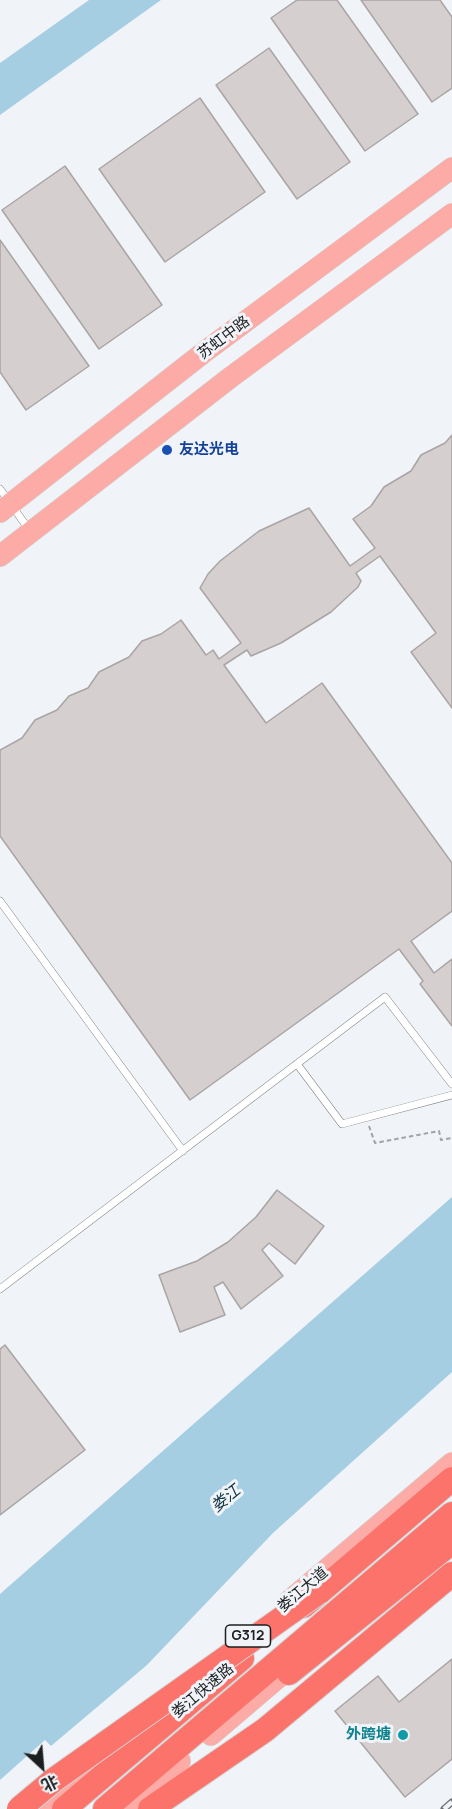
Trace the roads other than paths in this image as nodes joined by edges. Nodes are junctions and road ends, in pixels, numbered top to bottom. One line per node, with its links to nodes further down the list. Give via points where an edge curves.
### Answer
1 (452, 168): 3 (main road, 苏虹中路)
2 (452, 214): 4 (main road)
3 (4, 502): 4 (lane)
4 (31, 531): 5 (main road)
5 (0, 556)
6 (0, 901): 10 (lane)
7 (297, 1064): 8 (lane, via 385,997); 9 (lane, via 342,1124); 10 (lane)
8 (452, 1084)
9 (452, 1095)
10 (183, 1151): 11 (lane)
11 (0, 1289)
12 (452, 1463): 21 (main road, 娄江大道 / G312)
13 (452, 1479): 18 (highway, 娄江快速路 / G312)
14 (452, 1514): 23 (highway, 娄江快速路 / G312)
15 (452, 1530): 19 (main road)
16 (452, 1542): 19 (highway)
17 (452, 1574): 25 (highway, via 265,1730)
18 (319, 1592): 20 (highway, bridge, via 55,1779); 22 (highway, 娄江快速路 / G312, bridge)
19 (193, 1750): 24 (main road)
20 (19, 1809)
21 (43, 1809)
22 (64, 1809)
23 (105, 1809)
24 (124, 1809)
25 (150, 1809)

